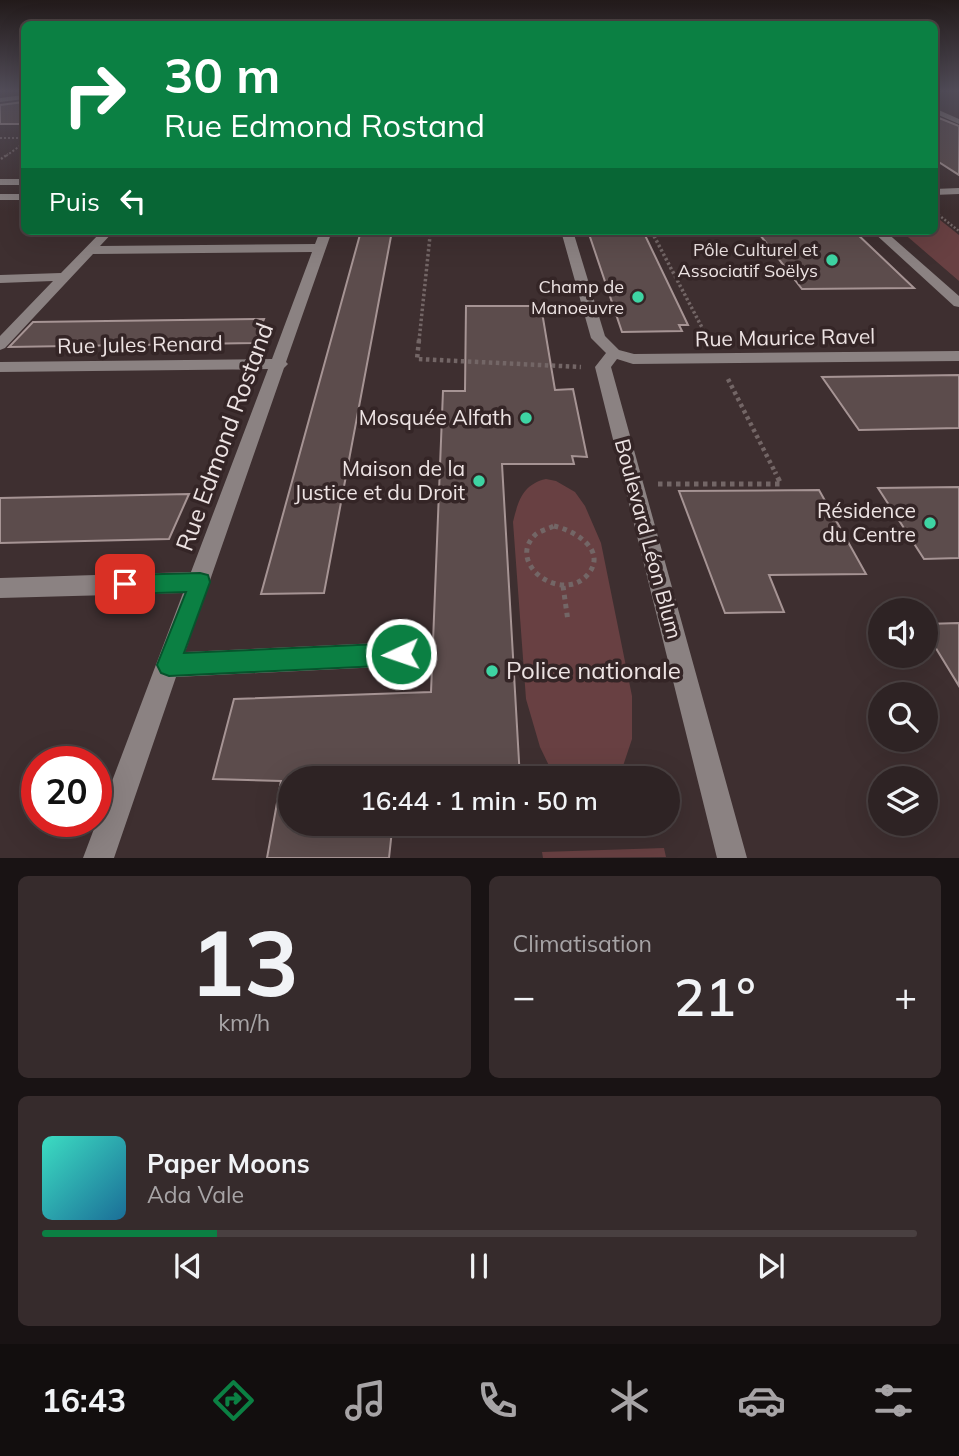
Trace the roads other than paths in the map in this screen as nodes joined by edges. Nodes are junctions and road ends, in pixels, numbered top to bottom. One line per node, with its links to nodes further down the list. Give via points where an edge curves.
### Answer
1 (21, 181): 2 (street)
2 (0, 182)
3 (938, 186): 4 (street)
4 (959, 186)
5 (959, 191): 6 (street)
6 (938, 192)
7 (0, 197): 8 (street)
8 (21, 197)
9 (104, 235): 13 (street)
10 (568, 235): 19 (street, Boulevard Léon Blum, via 595,332)
11 (882, 235): 16 (street)
12 (324, 239): 13 (street); 20 (street, Rue Edmond Rostand)
13 (90, 250): 14 (street)
14 (65, 277): 15 (street); 17 (street)
15 (0, 279)
16 (959, 303)
17 (0, 345)
18 (959, 356): 19 (street, Rue Maurice Ravel)
19 (608, 360): 27 (street, Boulevard Léon Blum, via 633,484)
20 (280, 364): 21 (street, Rue Jules Renard); 22 (street, Rue Edmond Rostand)
21 (0, 367)
22 (200, 582): 23 (street); 25 (street, Rue Edmond Rostand)
23 (0, 588)
24 (401, 654): 25 (street)
25 (169, 665): 26 (street, Rue Edmond Rostand)
26 (98, 858)
27 (732, 858)

